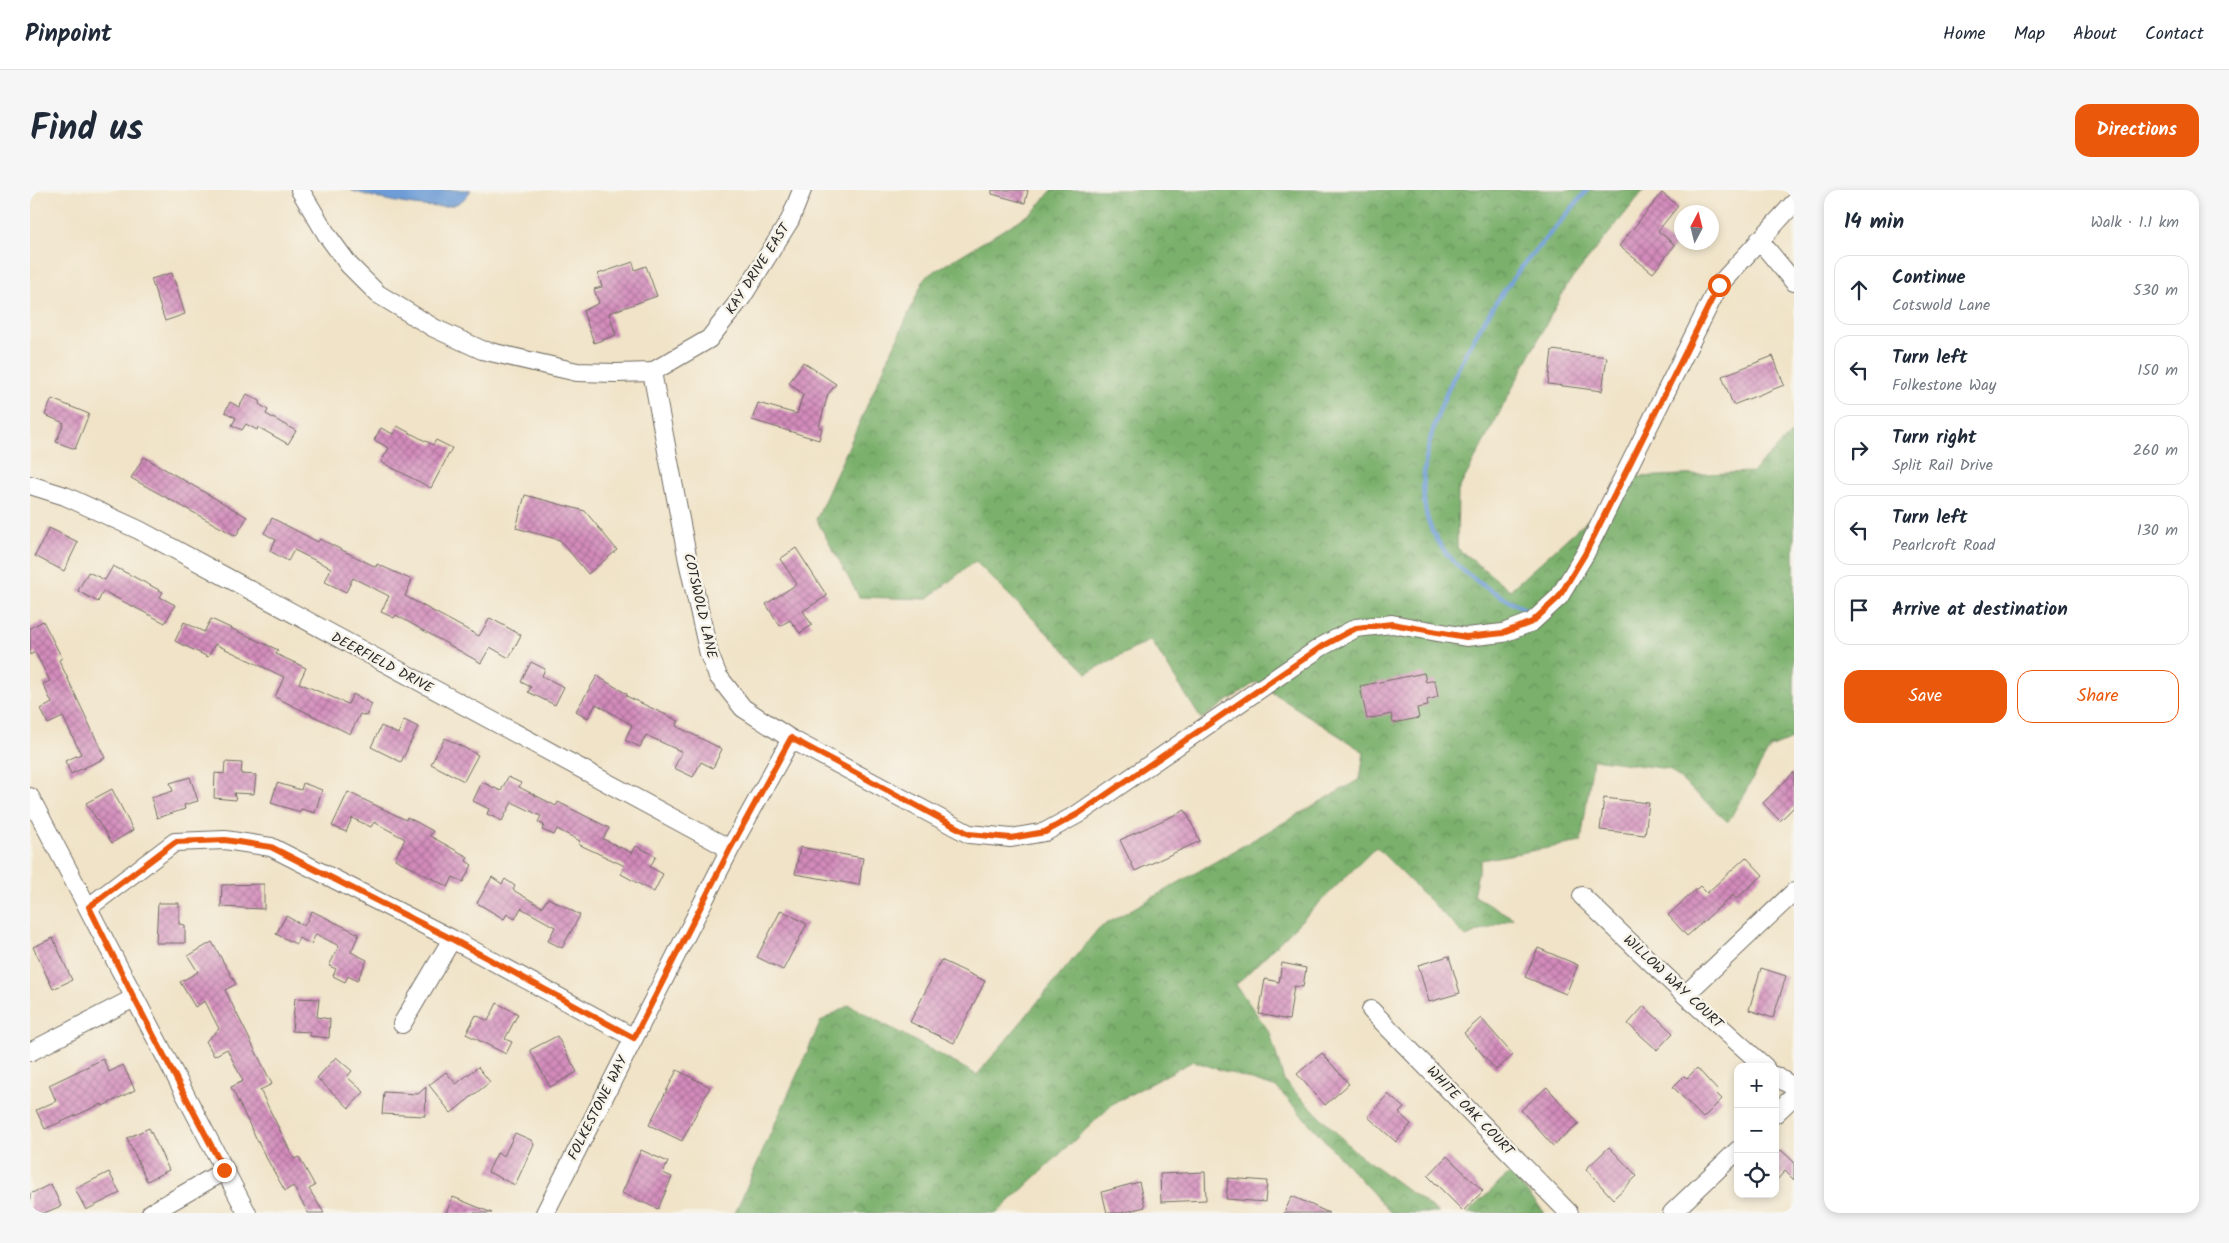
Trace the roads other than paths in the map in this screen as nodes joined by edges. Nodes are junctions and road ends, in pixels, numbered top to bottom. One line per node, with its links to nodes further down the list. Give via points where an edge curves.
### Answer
1 (300, 190): 6 (street, via 327,235 378,294 434,328 482,350 577,372)
2 (802, 190): 6 (street, KAY DRIVE EAST, via 790,220 742,298 709,339)
3 (1794, 203): 4 (street, COTSWOLD LANE)
4 (1759, 240): 5 (street); 8 (street, COTSWOLD LANE, via 1719,285 1585,554 1559,597 1532,622 1503,633 1466,637 1392,624 1356,628 1321,647 1078,814 1045,832 1011,838 969,834)
5 (1794, 282)
6 (652, 372): 8 (street, COTSWOLD LANE, via 709,654 718,676 743,708)
7 (30, 485): 11 (street, DEERFIELD DRIVE, via 65,496 139,530)
8 (791, 738): 11 (street, FOLKESTONE WAY)
9 (30, 797): 10 (street)
10 (34, 816): 14 (street)
11 (730, 849): 20 (street, FOLKESTONE WAY)
12 (1794, 892): 16 (street)
13 (1582, 896): 16 (street, WILLOW WAY COURT)
14 (89, 907): 15 (street, via 175,842 225,840 271,847); 17 (street)
15 (452, 939): 19 (street); 20 (street)
16 (1685, 995): 22 (street, WILLOW WAY COURT)
17 (134, 998): 21 (street); 28 (street)
18 (1371, 1010): 32 (street, WHITE OAK COURT)
19 (402, 1024)
20 (634, 1038): 31 (street, FOLKESTONE WAY)
21 (30, 1052)
22 (1761, 1063)
23 (1779, 1078): 24 (street)
24 (1794, 1086)
25 (1794, 1096): 26 (street)
26 (1779, 1110)
27 (1735, 1153): 33 (street)
28 (224, 1170): 29 (street); 30 (street)
29 (151, 1213)
30 (247, 1213)
31 (545, 1213)
32 (1569, 1213)
33 (1672, 1213)

